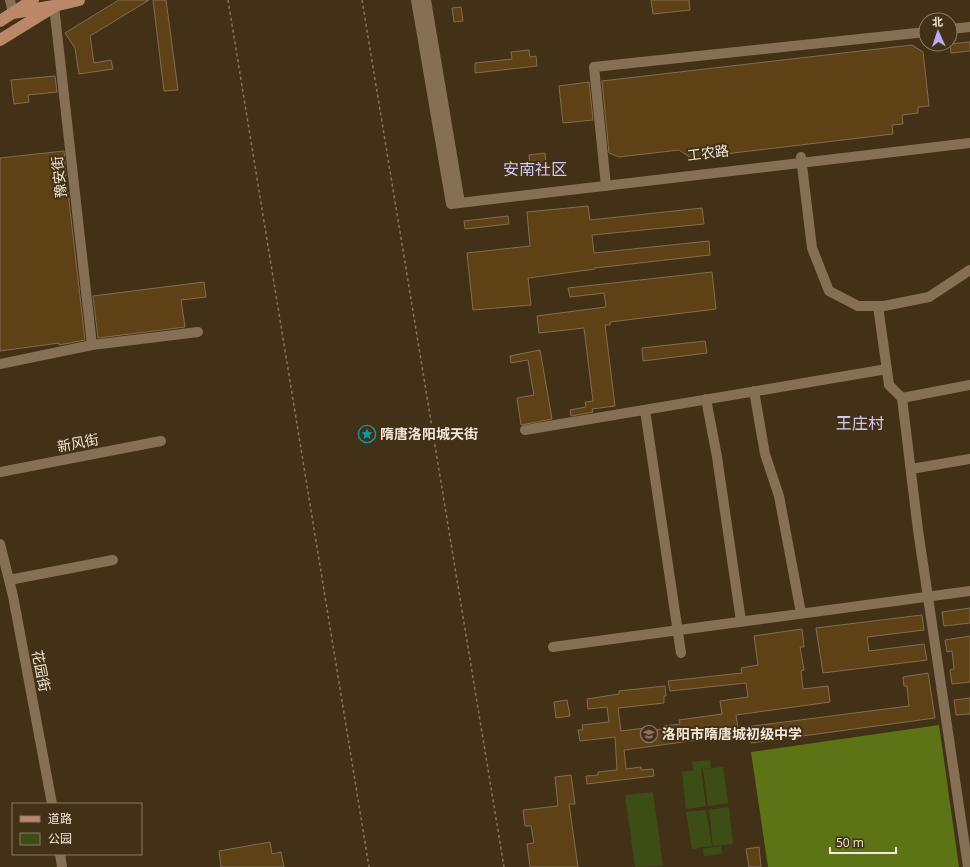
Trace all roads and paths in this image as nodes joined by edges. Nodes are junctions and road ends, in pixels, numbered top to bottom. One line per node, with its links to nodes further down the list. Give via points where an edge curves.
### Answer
1 (10, 0): 9 (street)
2 (33, 0): 9 (main road)
3 (79, 0): 8 (main road)
4 (228, 0): 49 (path)
5 (362, 0): 50 (path)
6 (416, 0): 19 (street)
7 (426, 0): 19 (street)
8 (60, 3): 9 (main road); 14 (main road); 23 (street, 豫安街)
9 (13, 13): 10 (main road)
10 (0, 21)
11 (970, 27): 12 (street)
12 (958, 28)
13 (918, 33): 18 (street, via 594,67)
14 (0, 40)
15 (970, 137): 17 (street, 工农路)
16 (970, 143): 17 (street, 工农路)
17 (801, 160): 18 (street, 工农路); 21 (street, via 812,248 829,291 858,306)
18 (606, 183): 19 (street, 工农路)
19 (455, 201)
20 (970, 270): 21 (street, via 929,297)
21 (878, 306): 25 (street)
22 (198, 332): 23 (street)
23 (92, 345): 24 (street)
24 (0, 364)
25 (887, 369): 27 (street); 28 (street, via 889,384)
26 (970, 385): 28 (street)
27 (754, 391): 29 (street); 41 (street, via 765,454 779,496)
28 (902, 398): 34 (street)
29 (706, 399): 30 (street); 42 (street, via 717,456)
30 (645, 410): 31 (street); 43 (street)
31 (525, 430)
32 (161, 441): 35 (street, 新风街)
33 (970, 459): 34 (street)
34 (911, 469): 40 (street)
35 (0, 472)
36 (0, 544): 38 (street, 花园街)
37 (113, 560): 38 (street)
38 (9, 580): 46 (street, 花园街)
39 (970, 591): 40 (street)
40 (928, 596): 41 (street); 51 (street)
41 (801, 614): 42 (street)
42 (741, 622): 43 (street)
43 (677, 630): 44 (street); 45 (street)
44 (553, 647)
45 (681, 653)
46 (52, 803)
47 (60, 855): 48 (street)
48 (62, 867)
49 (369, 867)
50 (504, 867)
51 (968, 867)

